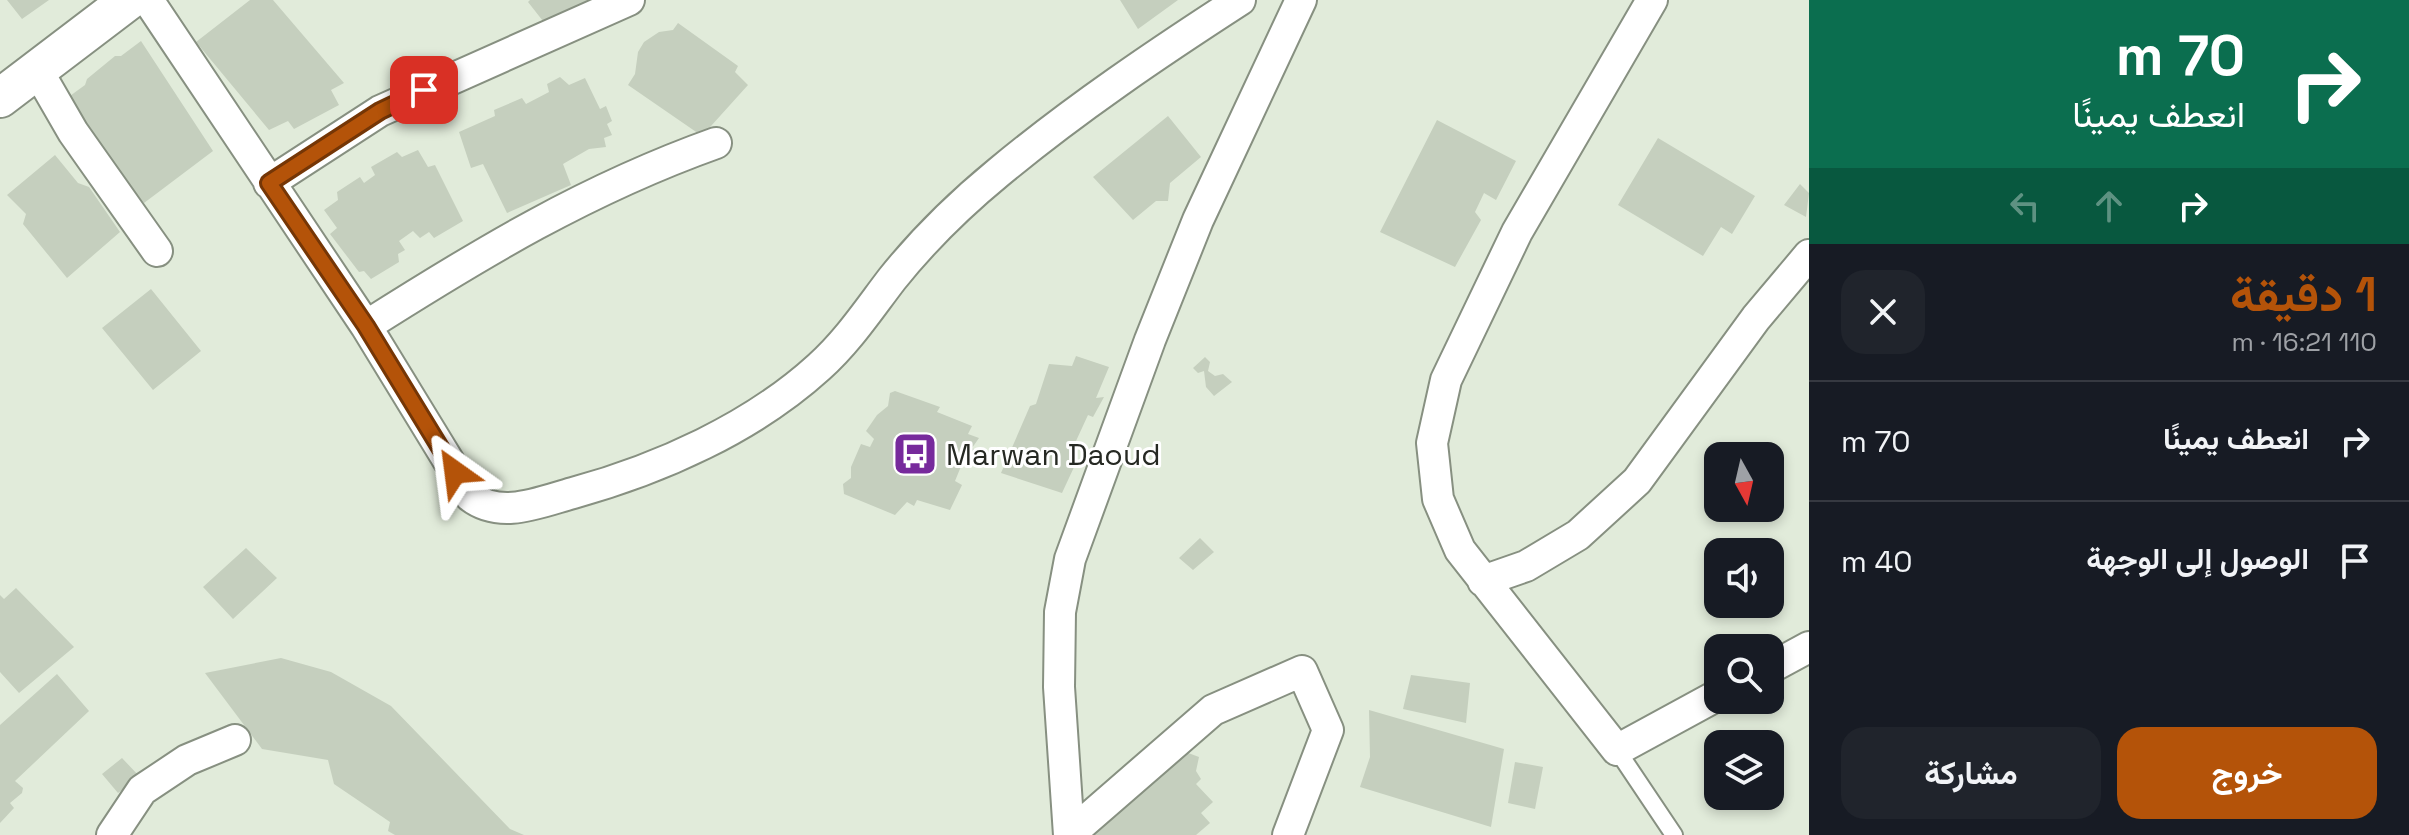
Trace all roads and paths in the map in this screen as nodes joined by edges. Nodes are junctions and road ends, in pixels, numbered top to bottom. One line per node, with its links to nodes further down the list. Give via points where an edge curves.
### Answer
1 (129, 0): 7 (street)
2 (148, 0): 10 (street)
3 (629, 0): 10 (street, via 380,111)
4 (1240, 0): 13 (street, via 1063,121 945,218 819,367 730,428 658,465 516,507 481,504 470,496)
5 (1301, 0): 21 (street, via 1198,220 1070,559 1060,612 1059,687)
6 (1652, 0): 14 (street, via 1517,232 1446,380 1432,443 1438,499 1460,550)
7 (36, 68): 8 (street); 11 (street, via 73,132)
8 (0, 98)
9 (716, 143): 13 (street, via 600,189 523,229)
10 (269, 183): 13 (street)
11 (157, 251)
12 (1809, 255): 14 (street, via 1756,318 1637,481 1578,535 1526,566)
13 (366, 326)
14 (1483, 581): 19 (street)
15 (1809, 647): 16 (street)
16 (1784, 660)
17 (1704, 703): 19 (street)
18 (235, 740): 20 (street, via 187,760 142,790)
19 (1617, 750): 23 (lane)
20 (112, 835)
21 (1069, 835): 22 (street, via 1213,710 1302,671 1328,730)
22 (1288, 835)
23 (1674, 835)

